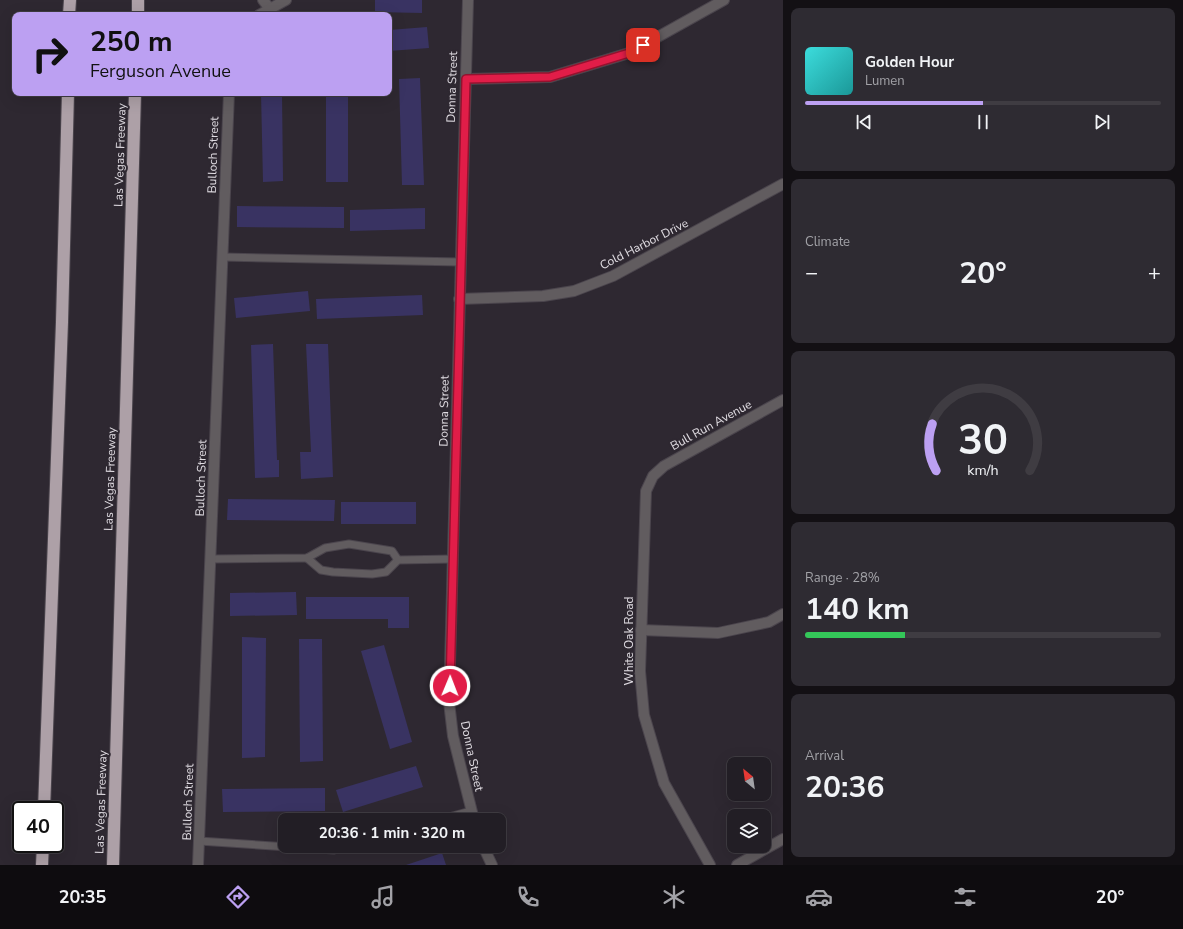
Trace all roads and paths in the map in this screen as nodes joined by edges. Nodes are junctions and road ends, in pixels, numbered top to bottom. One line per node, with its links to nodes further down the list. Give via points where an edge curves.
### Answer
1 (70, 0): 8 (highway)
2 (138, 0): 9 (highway)
3 (263, 0): 7 (street)
4 (286, 0): 7 (street)
5 (468, 0): 11 (street, Donna Street)
6 (724, 0): 11 (street, via 629,53 550,77)
7 (270, 9): 10 (street)
8 (69, 12)
9 (138, 12)
10 (264, 12)
11 (466, 79): 17 (street, Donna Street)
12 (68, 96): 27 (highway)
13 (135, 96): 35 (highway, Las Vegas Freeway)
14 (229, 96): 16 (street, Bulloch Street)
15 (783, 184): 18 (street, Cold Harbor Drive, via 613,276 574,291 543,296)
16 (222, 257): 17 (lane); 22 (street, Bulloch Street)
17 (460, 262): 18 (street, Donna Street)
18 (459, 299): 23 (street, Donna Street)
19 (783, 400): 20 (street, Bull Run Avenue, via 664,466)
20 (653, 476): 26 (street, White Oak Road, via 646,491)
21 (307, 558): 22 (lane); 24 (lane, via 325,548 349,544 392,551); 24 (lane, via 320,570 372,574 386,572)
22 (210, 559): 30 (street, Bulloch Street)
23 (453, 559): 24 (lane); 28 (street, Donna Street, via 450,702 453,736)
24 (398, 560)
25 (783, 614): 26 (street, via 769,622 718,633)
26 (641, 630): 38 (street, White Oak Road, via 640,671 644,715 664,783)
27 (44, 801)
28 (472, 813)
29 (783, 839): 39 (street)
30 (199, 841): 31 (lane); 36 (street, Bulloch Street)
31 (278, 846)
32 (43, 853): 34 (highway)
33 (486, 853): 37 (street)
34 (42, 865)
35 (113, 865)
36 (198, 865)
37 (492, 865)
38 (710, 865)
39 (737, 865)

